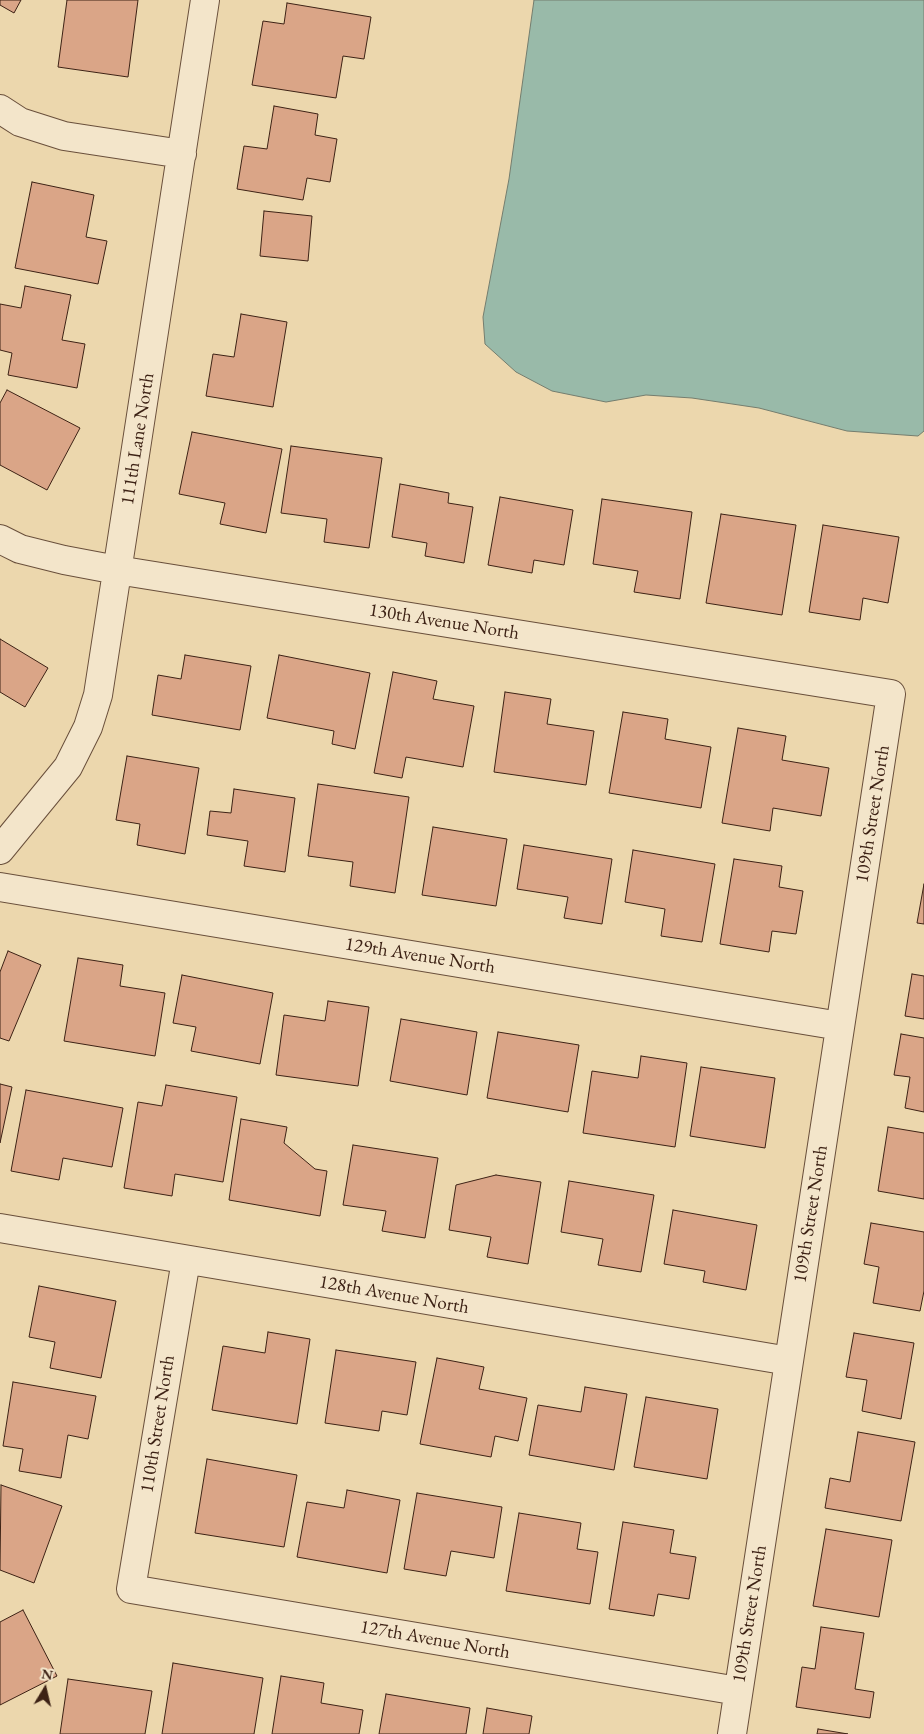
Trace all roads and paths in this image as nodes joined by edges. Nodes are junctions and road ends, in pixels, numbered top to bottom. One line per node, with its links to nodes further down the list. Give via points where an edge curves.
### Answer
1 (205, 0): 3 (street, 111th Lane North)
2 (0, 109): 3 (street, via 20,122 64,136)
3 (182, 154): 5 (street, 111th Lane North)
4 (0, 539): 5 (street, 130th Avenue North, via 29,551)
5 (117, 570): 6 (street, 130th Avenue North); 7 (street, 111th Lane North, via 98,695 88,727 68,767)
6 (891, 694): 9 (street, 109th Street North)
7 (0, 850)
8 (0, 887): 9 (street, 129th Avenue North)
9 (840, 1026): 12 (street, 109th Street North)
10 (0, 1228): 11 (street, 128th Avenue North)
11 (186, 1260): 12 (street, 128th Avenue North); 13 (street, 110th Street North)
12 (789, 1361): 14 (street, 109th Street North)
13 (131, 1589): 14 (street, 127th Avenue North)
14 (738, 1691): 15 (street, 109th Street North)
15 (732, 1734)

